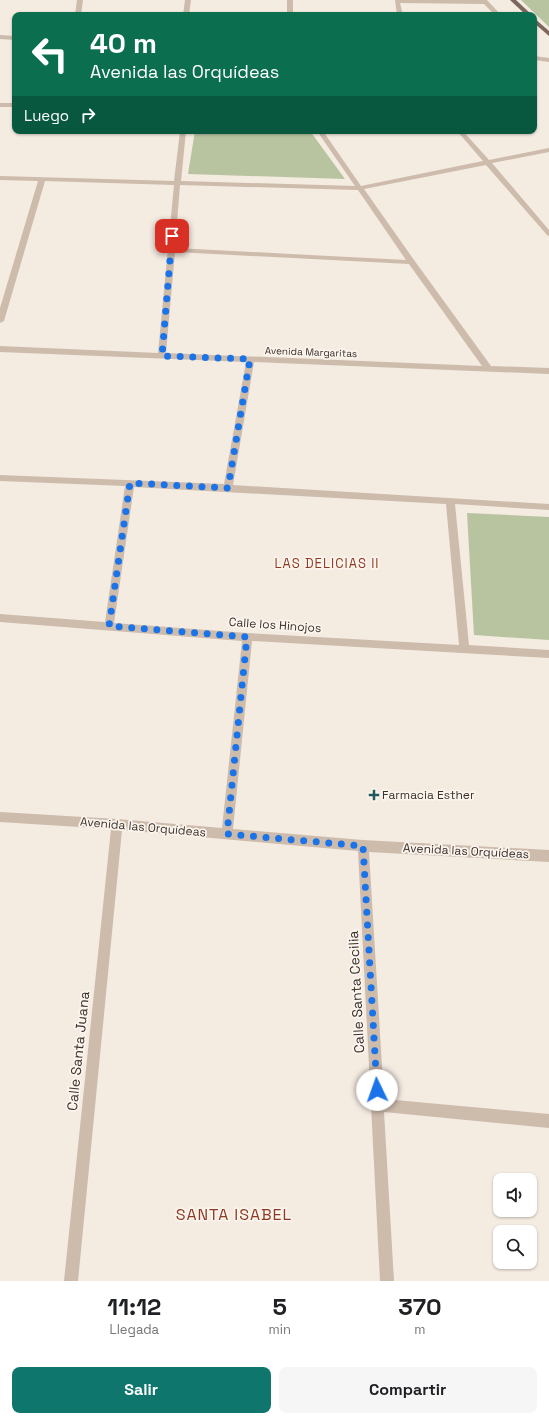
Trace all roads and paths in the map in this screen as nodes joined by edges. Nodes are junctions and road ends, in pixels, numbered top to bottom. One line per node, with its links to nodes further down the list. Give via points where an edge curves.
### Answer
1 (80, 0): 6 (street)
2 (188, 0): 7 (street)
3 (290, 0): 8 (street)
4 (513, 0): 11 (main road)
5 (485, 1): 9 (street, via 397,1); 10 (street)
6 (78, 12)
7 (186, 12)
8 (290, 12)
9 (399, 12)
10 (495, 12)
11 (526, 12)
12 (537, 23): 13 (main road)
13 (549, 34)
14 (0, 37): 15 (street)
15 (12, 38)
16 (537, 57): 17 (street)
17 (549, 60)
18 (0, 105): 19 (street)
19 (12, 105)
20 (183, 134): 27 (street)
21 (322, 134): 28 (street)
22 (463, 134): 24 (street)
23 (549, 150): 24 (street)
24 (489, 163): 28 (street); 29 (street)
25 (0, 178): 26 (street)
26 (42, 180): 27 (street); 32 (street)
27 (177, 183): 28 (street); 30 (street)
28 (360, 188): 31 (street)
29 (549, 234)
30 (171, 250): 31 (street); 34 (street)
31 (411, 262): 36 (street)
32 (0, 320)
33 (0, 350): 34 (street, Avenida Margaritas)
34 (162, 356): 35 (street, Avenida Margaritas)
35 (250, 359): 36 (street, Avenida Margaritas); 40 (street)
36 (489, 369): 37 (street, Avenida Margaritas)
37 (549, 371)
38 (0, 478): 39 (street)
39 (130, 483): 40 (street); 44 (street)
40 (228, 488): 41 (street)
41 (450, 500): 42 (street); 46 (street)
42 (549, 507)
43 (0, 618): 44 (street, Calle los Hinojos)
44 (109, 626): 45 (street, Calle los Hinojos)
45 (247, 637): 46 (street, Calle los Hinojos); 50 (street)
46 (464, 649): 47 (street, Calle los Hinojos)
47 (549, 654)
48 (0, 816): 49 (street, Avenida las Orquídeas)
49 (117, 824): 50 (street, Avenida las Orquídeas); 55 (street, Calle Santa Juana)
50 (227, 834): 51 (street, Avenida las Orquídeas)
51 (363, 846): 52 (street, Avenida las Orquídeas); 53 (street, Calle Santa Cecilia)
52 (549, 856)
53 (378, 1105): 54 (street); 56 (street, Calle Santa Cecilia)
54 (549, 1121)
55 (71, 1281)
56 (388, 1281)

